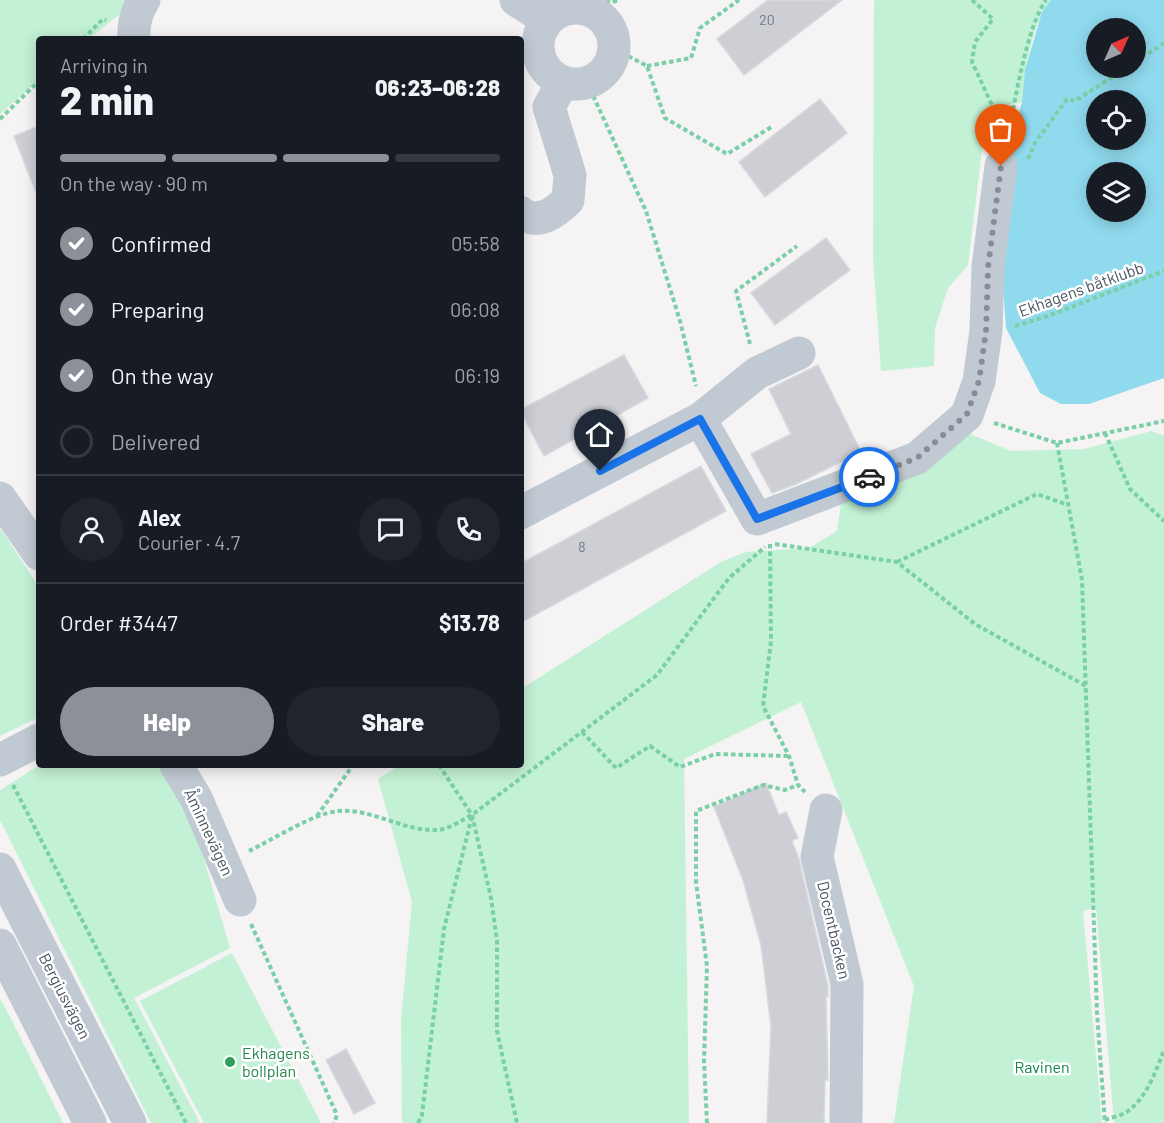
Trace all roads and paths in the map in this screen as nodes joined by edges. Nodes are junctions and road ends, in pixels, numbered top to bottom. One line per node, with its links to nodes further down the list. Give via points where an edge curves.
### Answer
1 (144, 0): 10 (street, via 133,26)
2 (516, 0): 8 (street)
3 (739, 0): 13 (path, via 700,28 691,58)
4 (972, 0): 19 (path, via 993,19 975,42 972,63 992,105 995,155)
5 (1046, 0): 19 (path, via 1039,10 1022,69)
6 (611, 13): 8 (street, via 575,7); 13 (path); 15 (street, via 613,59 606,71)
7 (103, 19): 9 (path)
8 (547, 20): 15 (street, via 537,49 541,62 549,73)
9 (86, 36)
10 (134, 36)
11 (1164, 43): 12 (path)
12 (1146, 55)
13 (648, 66): 18 (path, via 664,118 727,154)
14 (1111, 78): 19 (path, via 1075,101 1067,99 1035,143 1025,165)
15 (575, 83): 20 (street, via 549,107 570,175 568,200 555,213 537,219); 27 (path, via 646,211 680,321 701,404)
16 (36, 84): 17 (path)
17 (0, 119)
18 (773, 126)
19 (1001, 166): 26 (street, via 979,381)
20 (524, 215)
21 (797, 246): 25 (path, via 736,291)
22 (1164, 271): 23 (path, Ekhagens båtklubb, via 1046,317)
23 (1006, 328)
24 (800, 353): 25 (street)
25 (757, 373): 27 (street)
26 (967, 414): 30 (path); 35 (street, via 917,458)
27 (700, 419): 33 (street); 35 (street)
28 (1164, 421): 29 (path)
29 (1105, 433): 30 (path); 34 (path, via 1130,489)
30 (1057, 442): 32 (path)
31 (0, 498): 36 (street)
32 (1068, 505): 37 (path, via 1037,494); 38 (path, via 1082,580)
33 (524, 511)
34 (1164, 521)
35 (764, 531): 37 (path); 39 (path, via 657,675); 41 (path, via 771,641 762,706)
36 (36, 550)
37 (897, 562): 38 (path, via 975,624)
38 (1086, 686): 54 (path, via 1097,1013)
39 (582, 732): 41 (path, via 616,768 650,746 680,767 715,754); 47 (path)
40 (36, 743): 45 (street)
41 (789, 756): 61 (path, via 798,785 785,790 764,785 696,811 696,882 707,966)
42 (178, 768): 49 (street, Åminnevägen, via 196,798)
43 (352, 768): 48 (path)
44 (441, 768): 47 (path)
45 (6, 771): 57 (path)
46 (826, 810): 62 (street, Docentbacken, via 817,857 847,984)
47 (472, 815): 48 (path, via 440,830 415,828 350,811); 59 (path, via 444,928); 60 (path, via 491,898 497,941 497,1031)
48 (317, 817): 49 (path)
49 (224, 864): 51 (street, Åminnevägen)
50 (0, 869): 56 (street, Bergiusvägen)
51 (240, 900): 58 (path, via 337,1114)
52 (0, 945): 55 (street)
53 (1164, 1050): 54 (path, via 1141,1098 1126,1113)
54 (1105, 1121)
55 (90, 1123)
56 (130, 1123)
57 (186, 1123)
58 (334, 1123)
59 (418, 1123)
60 (517, 1123)
61 (707, 1123)
62 (846, 1123)

